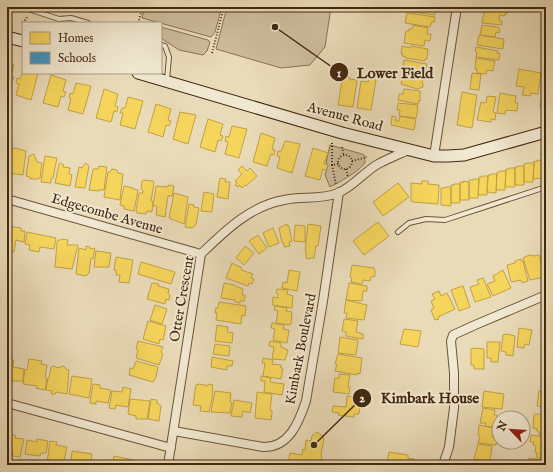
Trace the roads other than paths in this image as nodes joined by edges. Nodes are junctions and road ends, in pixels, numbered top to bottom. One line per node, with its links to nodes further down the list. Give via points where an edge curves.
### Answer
1 (22, 7): 3 (lane)
2 (457, 7): 13 (street)
3 (59, 19): 4 (lane); 5 (lane, via 71,18)
4 (57, 22)
5 (85, 22)
6 (7, 37): 7 (main road)
7 (22, 41)
8 (163, 46): 10 (lane, via 169,57)
9 (142, 74): 10 (main road, Avenue Road)
10 (167, 81): 12 (main road, Avenue Road, via 342,133)
11 (546, 132): 13 (main road, Avenue Road, via 464,155)
12 (407, 148): 13 (main road, Avenue Road); 15 (street, Otter Crescent, via 406,151 378,164)
13 (434, 156)
14 (546, 187): 17 (lane, via 445,220 426,219 409,223)
15 (338, 189): 18 (street, Otter Crescent, via 327,196 268,203 252,211); 21 (street, Kimbark Boulevard, via 306,401 301,416 289,436 271,448)
16 (7, 199): 18 (street, Edgecombe Avenue)
17 (398, 232)
18 (201, 254): 21 (street, Otter Crescent)
19 (546, 295): 24 (street, via 453,335 453,423)
20 (7, 403): 22 (street)
21 (174, 431): 22 (street, Otter Crescent)
22 (171, 448): 23 (street, Otter Crescent)
23 (168, 465)
24 (443, 465)

